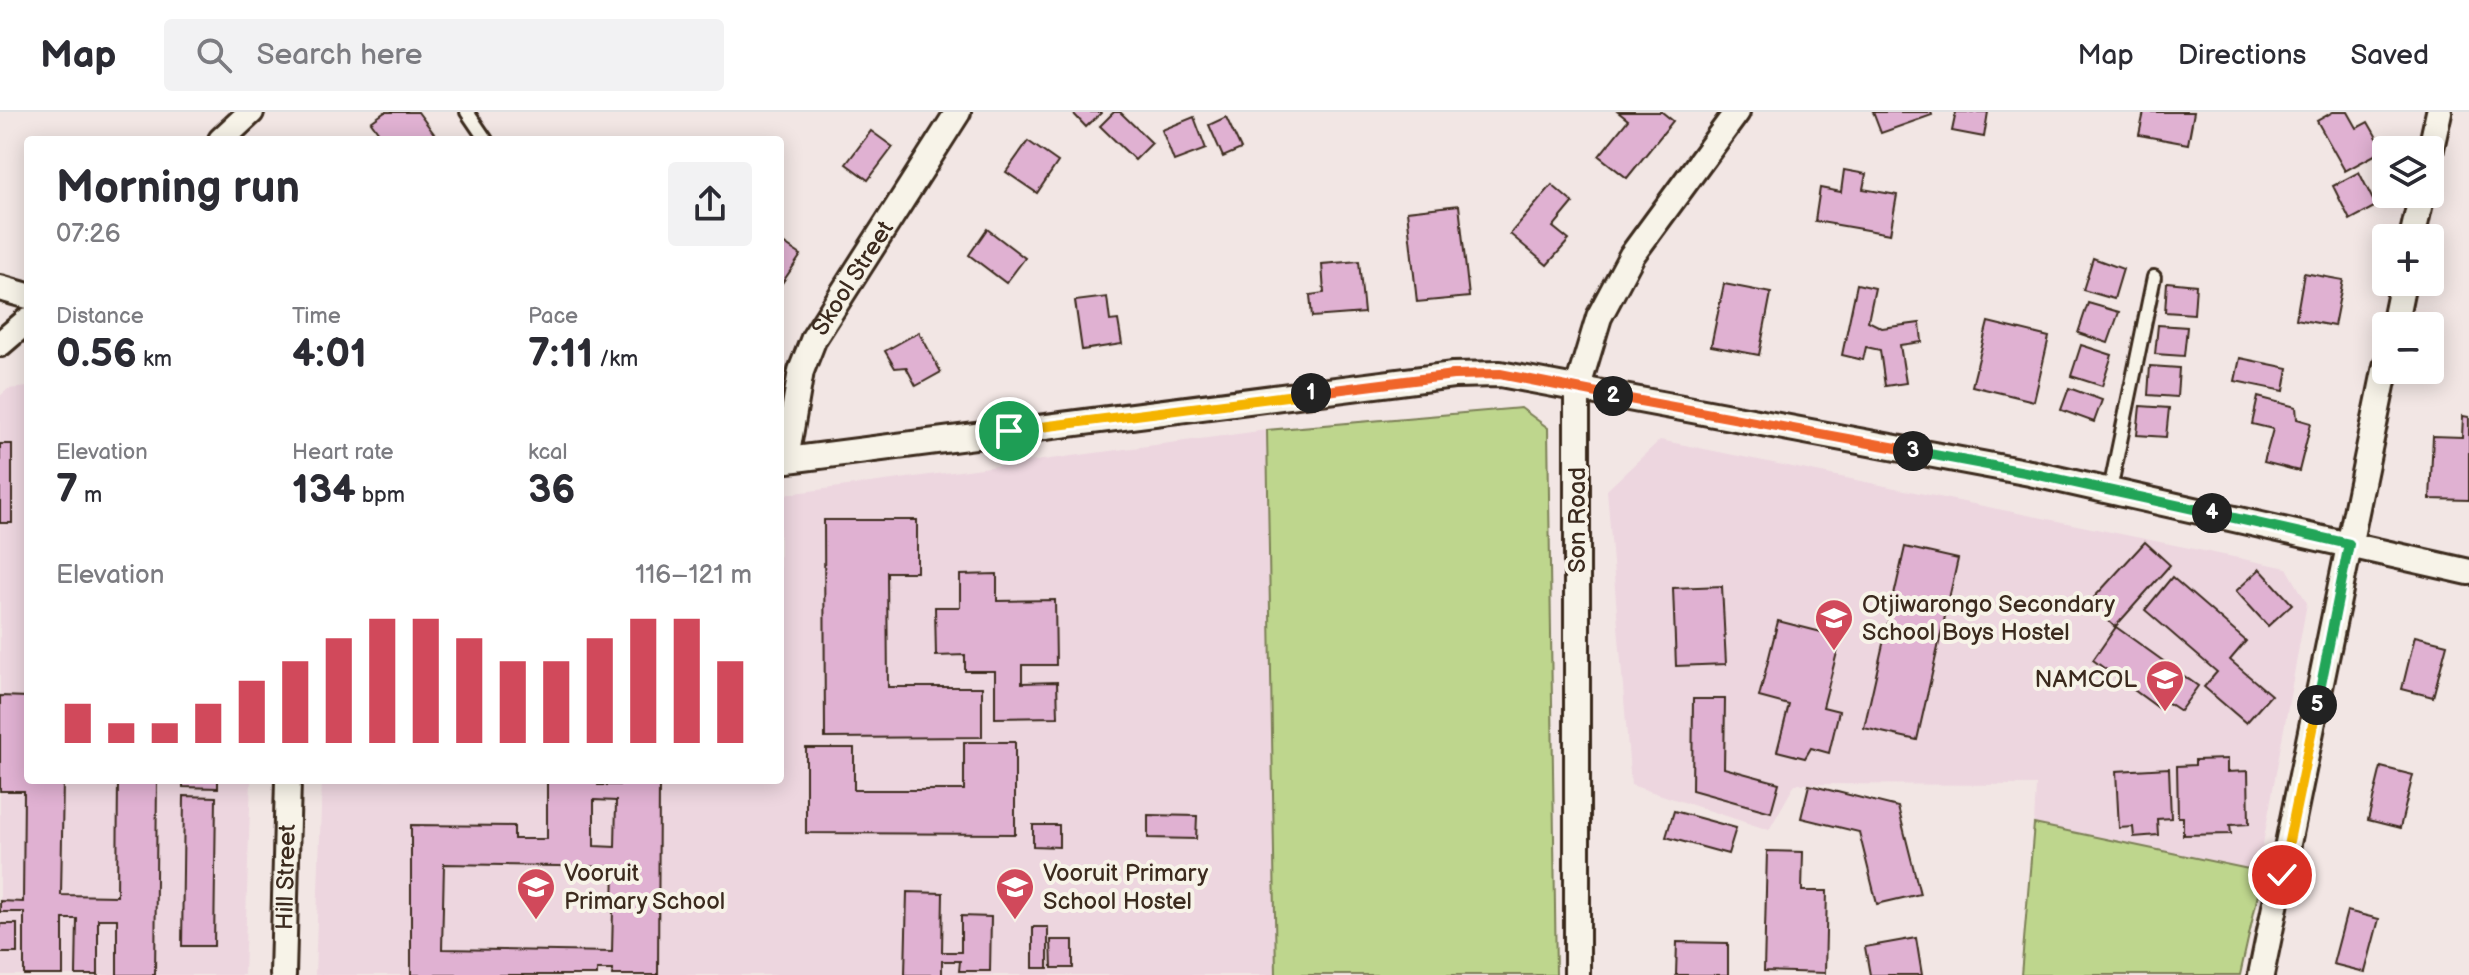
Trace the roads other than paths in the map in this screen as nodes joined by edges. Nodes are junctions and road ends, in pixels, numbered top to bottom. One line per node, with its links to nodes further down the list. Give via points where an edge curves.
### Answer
1 (251, 112): 6 (street)
2 (467, 112): 7 (lane)
3 (958, 112): 16 (street, Skool Street, via 814,338 801,371)
4 (1737, 112): 15 (street, Son Road, via 1632,255 1599,317)
5 (2439, 112): 8 (street)
6 (225, 136)
7 (483, 136)
8 (2434, 136)
9 (2154, 277): 18 (lane)
10 (0, 288): 11 (street)
11 (24, 295)
12 (24, 323): 13 (street)
13 (0, 344)
14 (2382, 384): 19 (street)
15 (1577, 390): 17 (street, via 1500,374 1453,375); 18 (street); 23 (street, Son Road)
16 (784, 455)
17 (784, 460)
18 (2110, 490): 19 (street)
19 (2349, 544): 20 (street); 24 (street)
20 (2469, 572)
21 (288, 784): 22 (street, Hill Street)
22 (283, 975)
23 (1577, 975)
24 (2261, 975)

